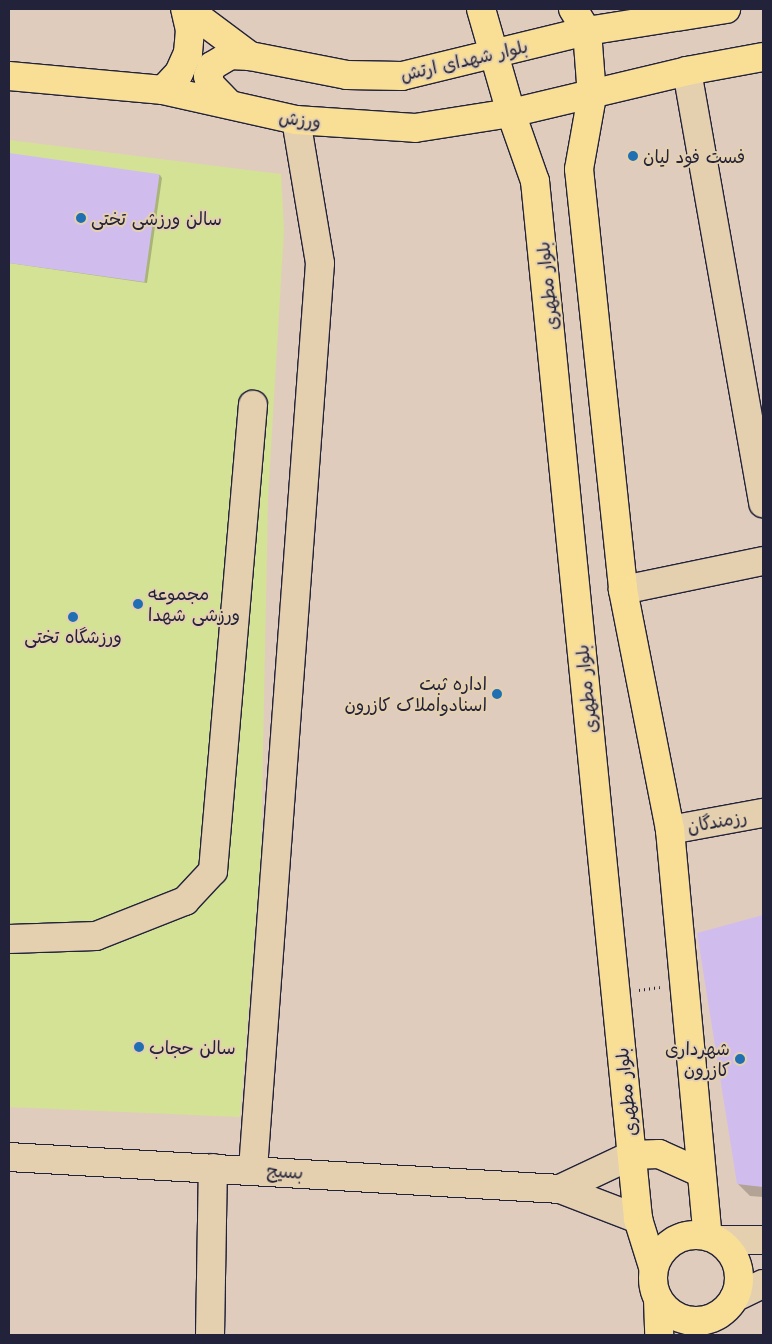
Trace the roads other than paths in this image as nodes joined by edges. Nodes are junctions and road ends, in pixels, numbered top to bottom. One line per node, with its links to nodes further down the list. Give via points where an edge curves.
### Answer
1 (186, 9): 6 (main road, بلوار شهدای ارتش); 10 (main road, via 190,30 188,53 179,73)
2 (481, 9): 5 (main road, بلوار مطهری)
3 (726, 9): 4 (main road, بلوار شهدای ارتش)
4 (580, 20): 5 (main road, بلوار شهدای ارتش); 11 (main road)
5 (494, 54): 6 (main road, بلوار شهدای ارتش, via 402,76 346,75); 13 (main road, بلوار مطهری)
6 (250, 56): 12 (main road, via 230,54 212,66 208,76 210,84)
7 (763, 57): 8 (main road)
8 (687, 71): 11 (main road); 16 (street)
9 (9, 76): 10 (main road, ورزش)
10 (163, 90): 12 (main road, ورزش)
11 (592, 96): 13 (main road, ورزش); 18 (main road, via 579,169)
12 (230, 104): 14 (main road, ورزش)
13 (510, 113): 14 (main road, ورزش, via 414,128); 22 (main road, بلوار مطهری, via 535,181 542,240)
14 (296, 120): 25 (street, via 320,263)
15 (253, 405): 21 (street, via 213,871 185,901 96,936)
16 (763, 503)
17 (763, 561): 18 (street)
18 (623, 590): 20 (main road)
19 (763, 813): 20 (street, رزمندگان)
20 (670, 830): 26 (main road)
21 (9, 939)
22 (632, 1155): 26 (main road, via 659,1154); 27 (street, بسیج); 28 (main road, بلوار مطهری)
23 (9, 1157): 24 (street, بسیج)
24 (213, 1168): 25 (street, بسیج); 35 (street)
25 (253, 1169): 27 (street, بسیج)
26 (700, 1172): 29 (main road)
27 (560, 1189): 28 (street, بسیج)
28 (638, 1219): 31 (main road, بلوار مطهری)
29 (713, 1238): 30 (street); 31 (main road, via 685,1236 674,1240 665,1247); 34 (main road, via 727,1247 738,1266 738,1288)
30 (763, 1240)
31 (653, 1267): 33 (main road, via 652,1284)
32 (763, 1284): 34 (street)
33 (658, 1300): 34 (main road, via 667,1311 694,1322 708,1320); 36 (main road)
34 (733, 1300): 37 (main road)
35 (210, 1335)
36 (659, 1335)
37 (728, 1335)

